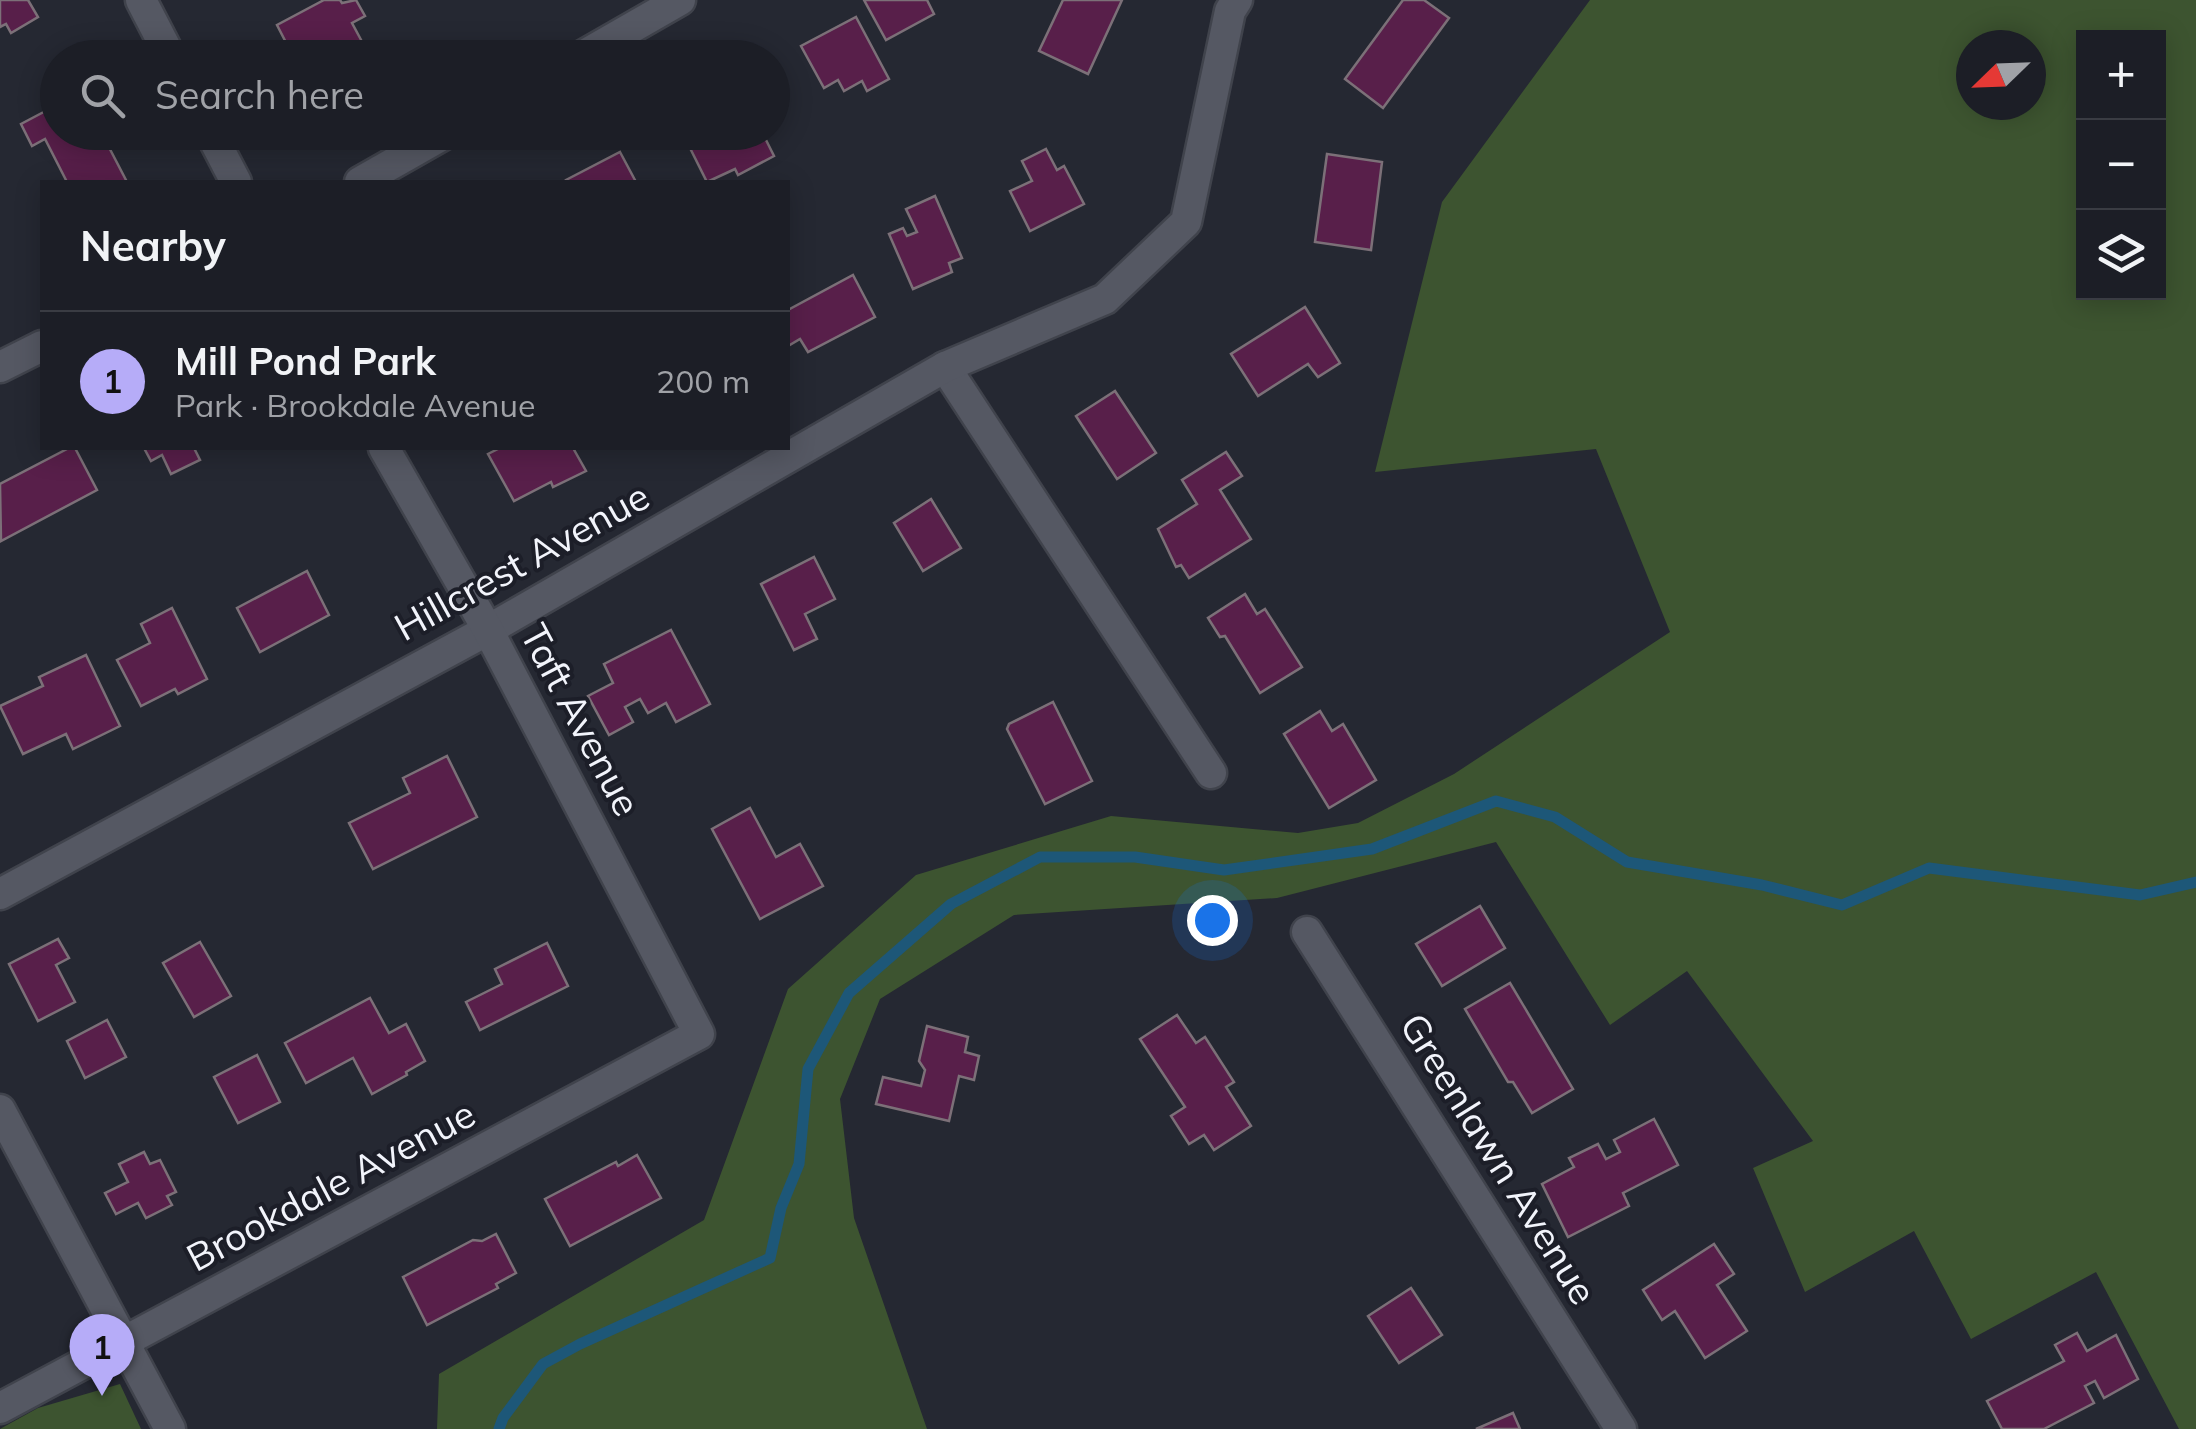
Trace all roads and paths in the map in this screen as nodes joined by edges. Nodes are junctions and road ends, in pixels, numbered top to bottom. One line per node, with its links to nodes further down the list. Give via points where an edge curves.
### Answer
1 (141, 0): 4 (street)
2 (680, 0): 5 (street)
3 (1236, 0): 12 (street, Hillcrest Avenue, via 1186,222 1105,300)
4 (162, 40)
5 (610, 40)
6 (219, 150): 8 (street)
7 (416, 150): 9 (street)
8 (235, 180)
9 (364, 180)
10 (40, 347): 11 (street)
11 (0, 367)
12 (944, 368): 14 (street, Hillcrest Avenue); 15 (street)
13 (385, 450): 14 (street, Taft Avenue)
14 (488, 630): 16 (street, Hillcrest Avenue); 18 (street, Taft Avenue)
15 (1212, 773)
16 (0, 894)
17 (1307, 932): 23 (street, Greenlawn Avenue)
18 (699, 1034): 20 (street, Brookdale Avenue)
19 (0, 1110): 20 (street)
20 (124, 1342): 21 (street, Brookdale Avenue); 22 (street)
21 (0, 1408)
22 (170, 1429)
23 (1621, 1429)

